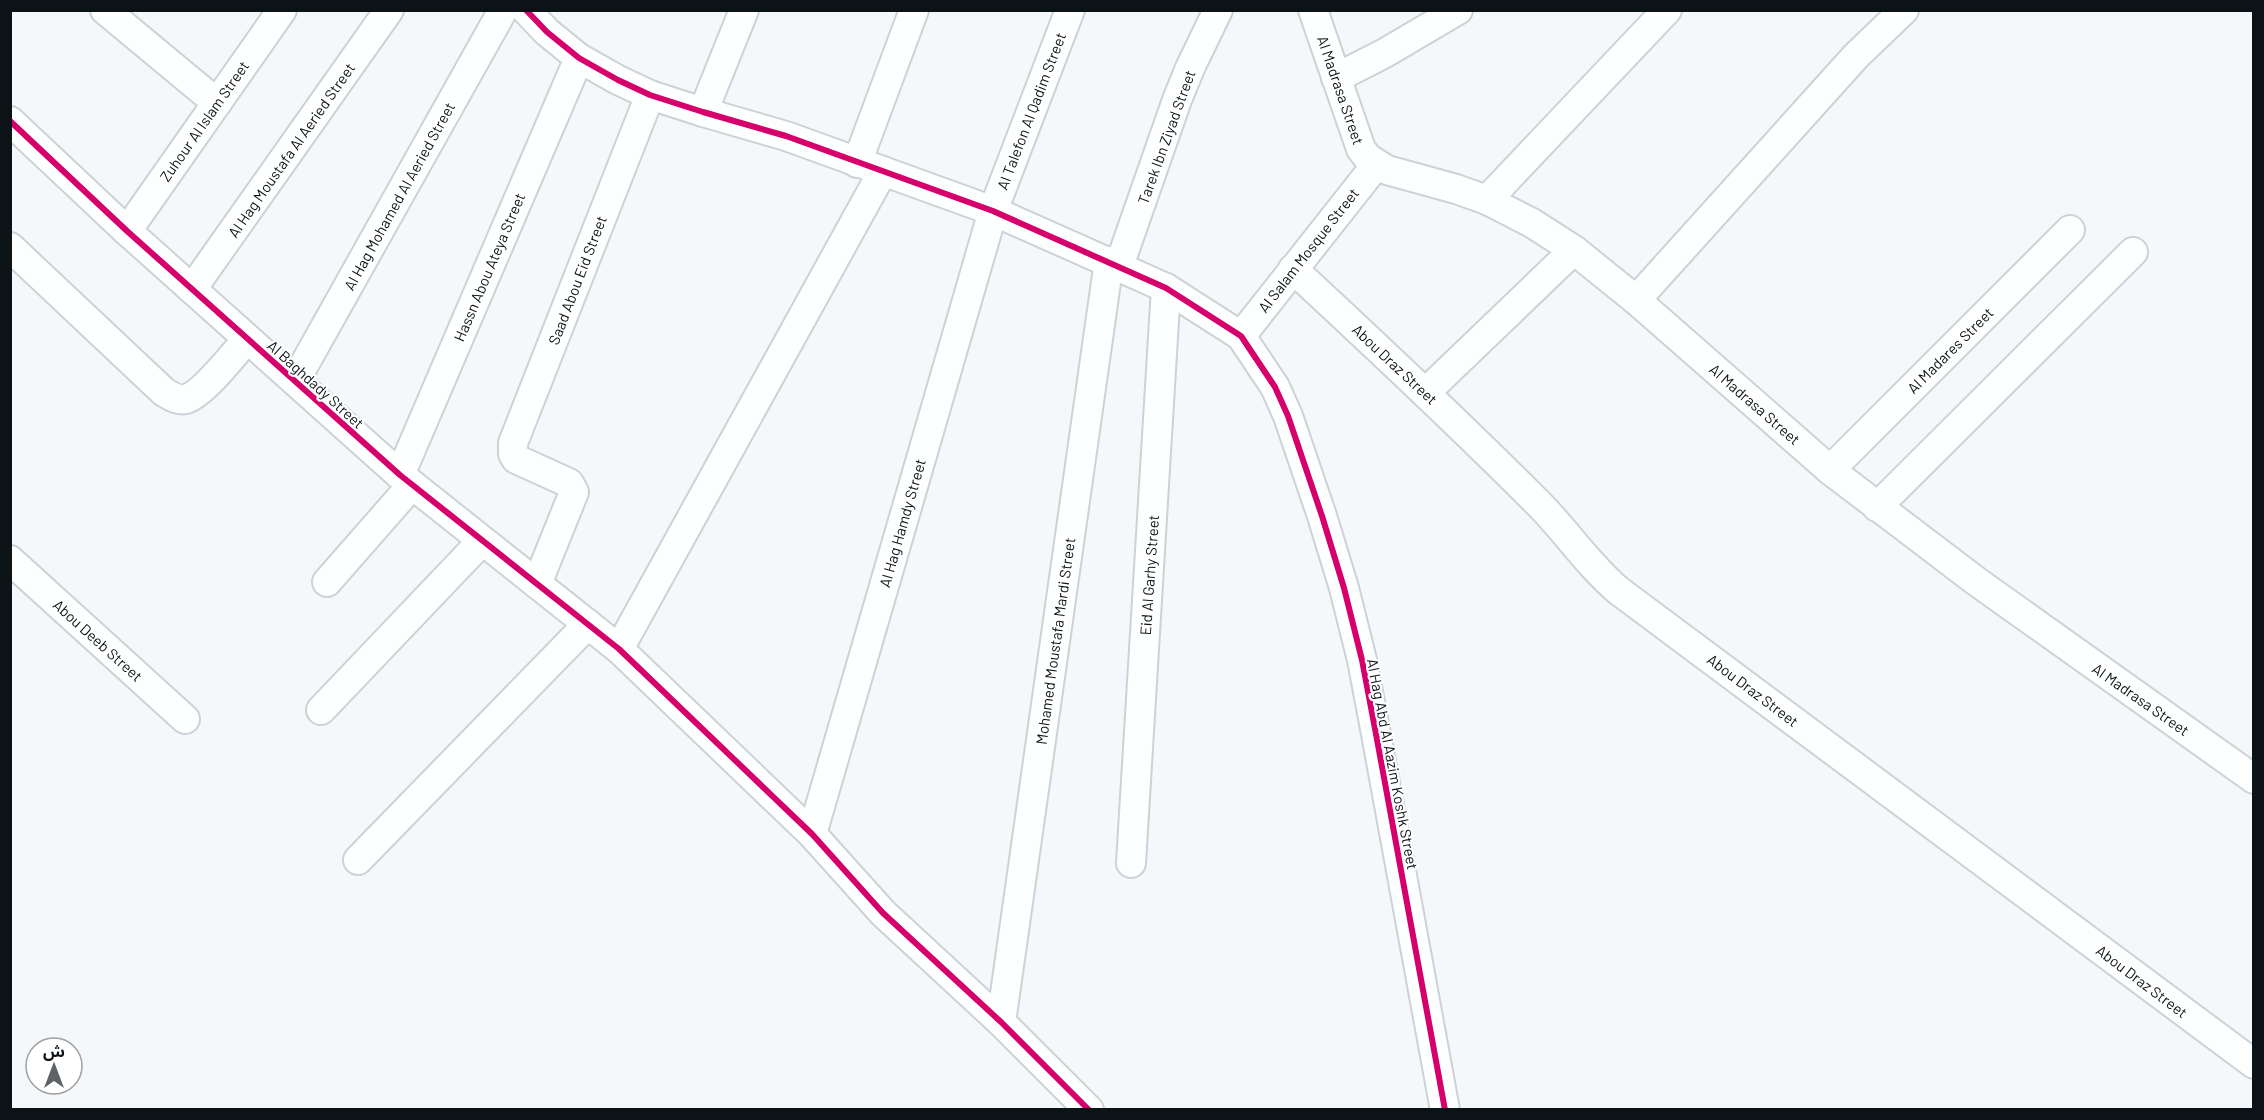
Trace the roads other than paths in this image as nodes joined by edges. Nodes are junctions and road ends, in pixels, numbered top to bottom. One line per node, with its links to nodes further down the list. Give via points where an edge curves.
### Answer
1 (105, 10): 17 (street)
2 (282, 10): 17 (street, Zuhour Al Islam Street)
3 (389, 10): 32 (street, Al Hag Moustafa Al Aeried Street)
4 (503, 10): 36 (street, Al Hag Mohamed Al Aeried Street)
5 (526, 10): 14 (street)
6 (744, 10): 18 (street)
7 (914, 10): 21 (street)
8 (1070, 10): 23 (street, Al Talefon Al Qadim Street)
9 (1218, 10): 29 (street, Tarek Ibn Ziyad Street, via 1190,68)
10 (1313, 10): 15 (street, Al Madrasa Street)
11 (1458, 10): 15 (street)
12 (1667, 10): 22 (street)
13 (1904, 10): 33 (street, via 1856,56)
14 (579, 58): 16 (street); 39 (street, Hassn Abou Ateya Street)
15 (1336, 78): 20 (street, Al Madrasa Street, via 1361,149)
16 (650, 95): 18 (street); 44 (street, Saad Abou Eid Street, via 513,443 513,454 522,462 569,483 574,492)
17 (217, 103): 25 (street, Zuhour Al Islam Street)
18 (703, 112): 21 (street, via 786,136)
19 (10, 121): 25 (street, Al Baghdady Street)
20 (1376, 165): 22 (street, Al Madrasa Street); 30 (street, Al Salam Mosque Street)
21 (870, 167): 23 (street); 46 (street)
22 (1487, 200): 27 (street, Al Madrasa Street)
23 (993, 211): 29 (street); 50 (street, Al Hag Hamdy Street)
24 (2070, 230): 38 (street, Al Madares Street)
25 (127, 231): 32 (street, Al Baghdady Street)
26 (10, 247): 35 (street, via 164,392 177,399 187,399 203,388)
27 (1574, 250): 33 (street, Al Madrasa Street); 37 (street)
28 (2133, 252): 40 (street)
29 (1114, 263): 31 (street); 53 (street, Mohamed Moustafa Mardi Street)
30 (1293, 269): 34 (street, Al Salam Mosque Street); 37 (street, Abou Draz Street)
31 (1166, 288): 34 (street); 52 (street, Eid Al Garhy Street)
32 (192, 289): 35 (street, Al Baghdady Street)
33 (1636, 300): 38 (street, Al Madrasa Street)
34 (1241, 336): 56 (street, Al Hag Abd Al Aazim Koshk Street, via 1275,387 1288,416 1344,588 1362,660)
35 (247, 339): 36 (street, Al Baghdady Street)
36 (295, 381): 39 (street, Al Baghdady Street)
37 (1426, 392): 54 (street, Abou Draz Street, via 1550,514 1590,564 1619,591)
38 (1830, 470): 40 (street, Al Madrasa Street)
39 (406, 480): 41 (street, Al Baghdady Street); 43 (street, Hassn Abou Ateya Street)
40 (1877, 507): 49 (street, Al Madrasa Street)
41 (482, 541): 44 (street, Al Baghdady Street); 47 (street)
42 (10, 560): 48 (street, Abou Deeb Street)
43 (327, 582)
44 (537, 584): 45 (street, Al Baghdady Street)
45 (588, 624): 46 (street, Al Baghdady Street); 51 (street)
46 (619, 649): 50 (street, Al Baghdady Street)
47 (321, 710)
48 (185, 719)
49 (2253, 779)
50 (812, 834): 53 (street, Al Baghdady Street, via 883,913)
51 (358, 860)
52 (1131, 863)
53 (1001, 1022): 55 (street, Al Baghdady Street)
54 (2253, 1064)
55 (1089, 1110)
56 (1445, 1110)

